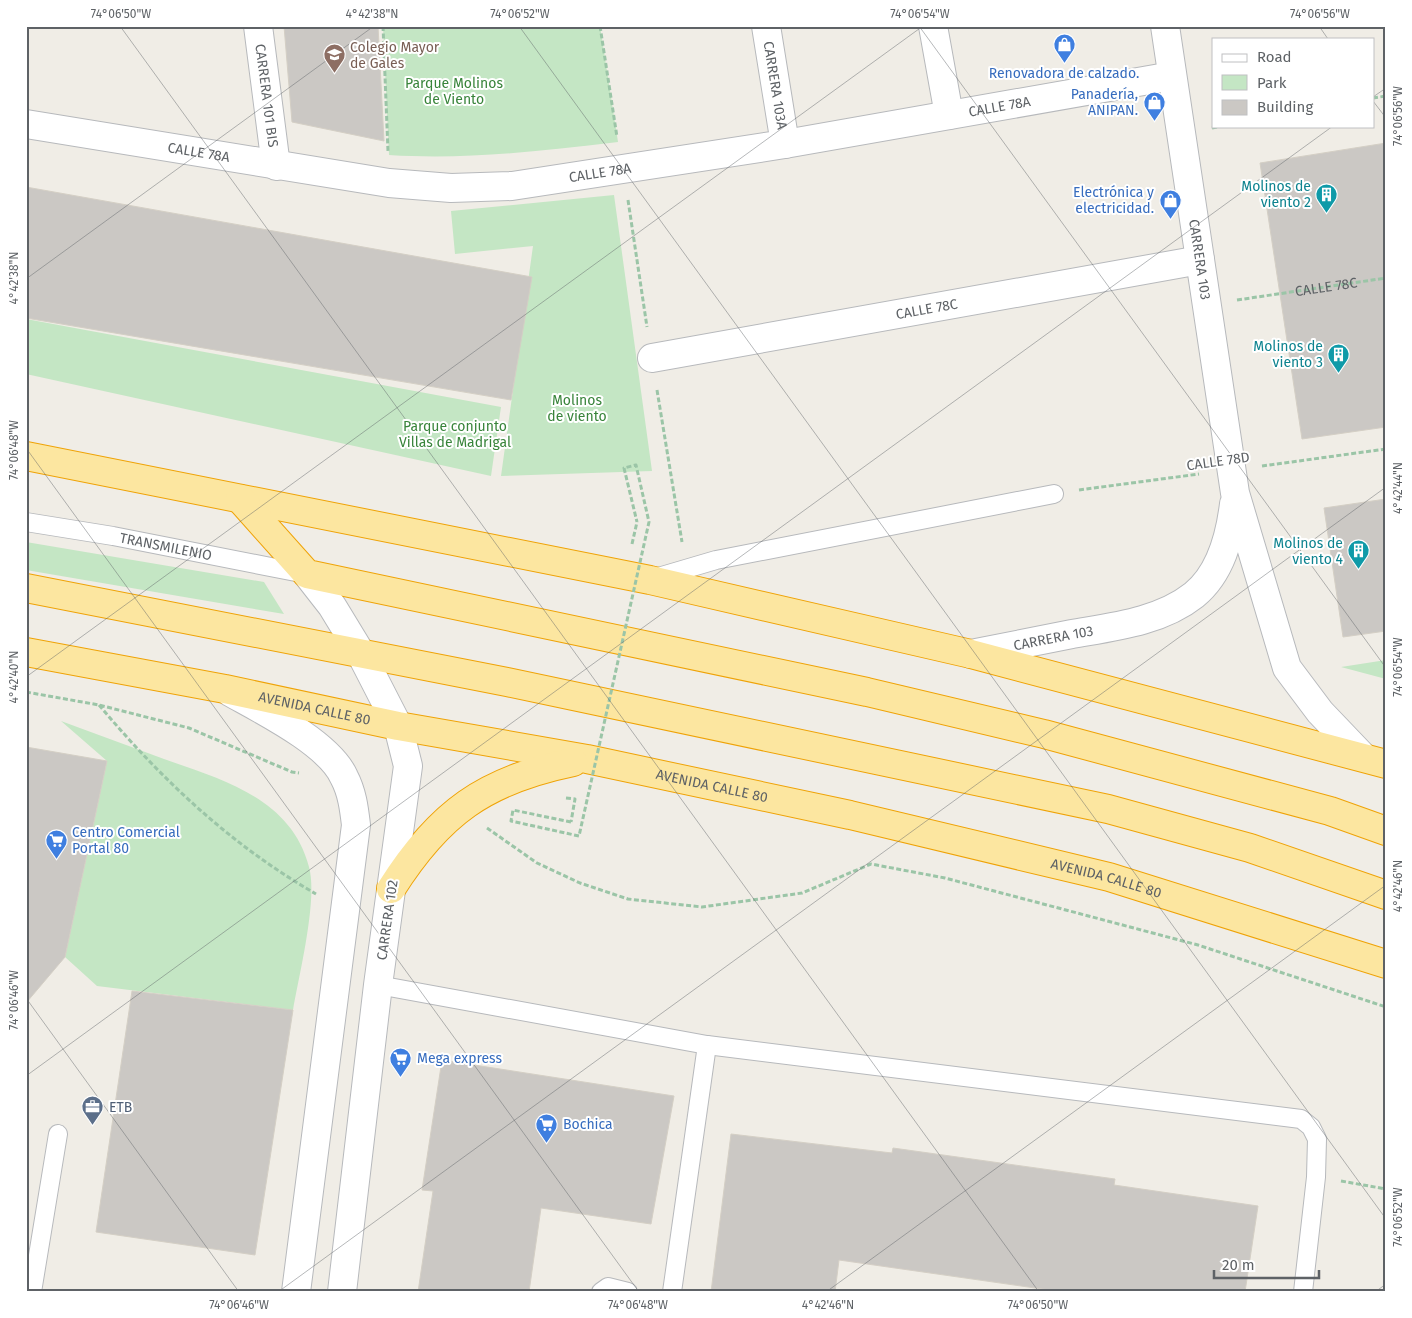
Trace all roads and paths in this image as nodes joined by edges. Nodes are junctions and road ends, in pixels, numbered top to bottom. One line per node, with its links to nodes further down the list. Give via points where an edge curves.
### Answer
1 (258, 26): 11 (street, CARRERA 101 BIS)
2 (383, 26): 13 (path)
3 (600, 26): 12 (path)
4 (766, 26): 10 (street, CARRERA 103A)
5 (933, 26): 8 (street)
6 (1165, 26): 7 (street, CARRERA 103)
7 (1172, 76): 8 (street, CALLE 78A); 14 (street, CARRERA 103)
8 (949, 115): 10 (street, CALLE 78A)
9 (26, 124): 11 (street, CALLE 78A)
10 (785, 144): 12 (street, CALLE 78A)
11 (276, 166): 13 (street, CALLE 78A)
12 (623, 170): 13 (street, CALLE 78A, via 512,186 451,188); 17 (path)
13 (389, 182)
14 (1200, 260): 16 (street, CARRERA 103); 17 (street, CALLE 78C)
15 (1386, 278): 16 (path, CALLE 78C)
16 (1207, 304): 20 (street, CARRERA 103)
17 (652, 358): 25 (path)
18 (1386, 449): 20 (path, CALLE 78D)
19 (26, 456): 22 (highway)
20 (1233, 481): 21 (path, CALLE 78D); 31 (street, CARRERA 103, via 1230,537 1213,572 1195,594 1171,610 1123,624); 37 (street, CARRERA 103, via 1287,668 1320,712)
21 (1054, 494): 27 (lane, via 716,560)
22 (240, 499): 26 (highway); 27 (highway)
23 (26, 522): 26 (lane, TRANSMILENIO)
24 (637, 522): 40 (path, bridge, via 624,468 636,465 649,522 579,836 511,821 513,810)
25 (682, 547)
26 (307, 574): 30 (street, CARRERA 102, via 332,606); 41 (highway, via 847,688 1034,731 1330,811)
27 (650, 580): 31 (highway)
28 (26, 588): 30 (highway)
29 (26, 652): 32 (highway, AVENIDA CALLE 80)
30 (360, 652): 35 (street, CARRERA 102); 43 (highway, via 1108,809 1250,848)
31 (971, 654): 37 (highway)
32 (225, 689): 35 (highway, AVENIDA CALLE 80); 38 (street, via 303,734)
33 (26, 692): 34 (path)
34 (99, 705): 38 (path, via 189,728 292,772 312,774); 44 (path, via 146,759 210,820 253,854)
35 (398, 726): 36 (highway, AVENIDA CALLE 80); 42 (street, CARRERA 102, via 408,766)
36 (587, 759): 39 (highway, via 539,769 495,786); 45 (highway, AVENIDA CALLE 80, via 850,815 1109,877)
37 (1375, 761)
38 (337, 765): 53 (street, via 354,803 356,825)
39 (466, 803): 42 (highway, via 430,835 411,857); 47 (path, via 480,822 537,862 580,884 628,898 702,907 802,893 871,864 945,878 1198,945)
40 (570, 822)
41 (1386, 831)
42 (391, 889): 46 (street, CARRERA 102)
43 (1386, 895)
44 (319, 896)
45 (1386, 964)
46 (378, 985): 48 (lane); 54 (street, CARRERA 102)
47 (1386, 1007)
48 (707, 1045): 50 (lane, via 1301,1119 1317,1139); 57 (lane)
49 (58, 1134): 52 (lane)
50 (1316, 1177): 51 (path); 58 (lane)
51 (1386, 1189)
52 (32, 1292)
53 (296, 1292)
54 (342, 1292)
55 (601, 1292): 56 (lane, via 608,1287)
56 (628, 1292)
57 (672, 1292)
58 (1303, 1292)

